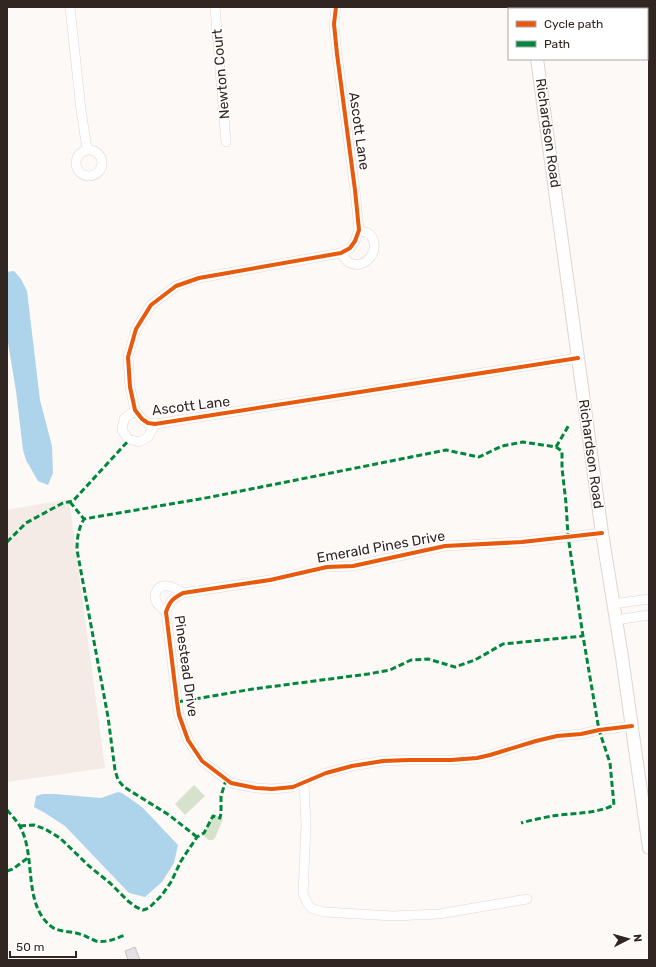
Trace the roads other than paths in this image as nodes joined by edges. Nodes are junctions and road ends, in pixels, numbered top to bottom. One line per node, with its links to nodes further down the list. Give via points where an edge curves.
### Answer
1 (70, 7): 6 (street)
2 (215, 7): 5 (street, Newton Court)
3 (336, 7): 7 (street, Ascott Lane, via 334,24 337,54)
4 (537, 60): 9 (street, Richardson Road)
5 (226, 142)
6 (87, 149)
7 (359, 230): 8 (street, via 350,248); 8 (street, via 367,233 373,240 371,258 364,263 355,264 346,260)
8 (341, 253): 10 (street, Ascott Lane, via 199,278 176,286 152,305 136,329 128,357)
9 (578, 358): 11 (street, Ascott Lane); 12 (street, Richardson Road)
10 (135, 410): 11 (street, Ascott Lane, via 142,419); 11 (street, Ascott Lane, via 124,419 122,430 128,439 139,442 148,436)
11 (155, 424)
12 (602, 532): 13 (street, Emerald Pines Drive, via 522,542 445,546 353,566 326,567 270,580); 16 (street, Richardson Road)
13 (183, 593): 15 (street, Emerald Pines Drive); 17 (street, Pinestead Drive, via 166,585 156,591 157,604)
14 (649, 599): 16 (street)
15 (169, 603): 17 (street, Pinestead Drive)
16 (613, 604): 19 (street, Richardson Road)
17 (166, 612): 21 (street, Pinestead Drive, via 180,715 188,740 202,761 231,783 272,789 293,787)
18 (649, 615): 19 (street)
19 (616, 620): 20 (street, Richardson Road)
20 (632, 726): 21 (street, Pinestead Drive, via 557,736 477,758 383,761 352,766); 22 (street, Richardson Road)
21 (304, 782): 23 (street, via 304,893 311,908 325,912 393,916 439,914)
22 (649, 848)
23 (527, 899)

